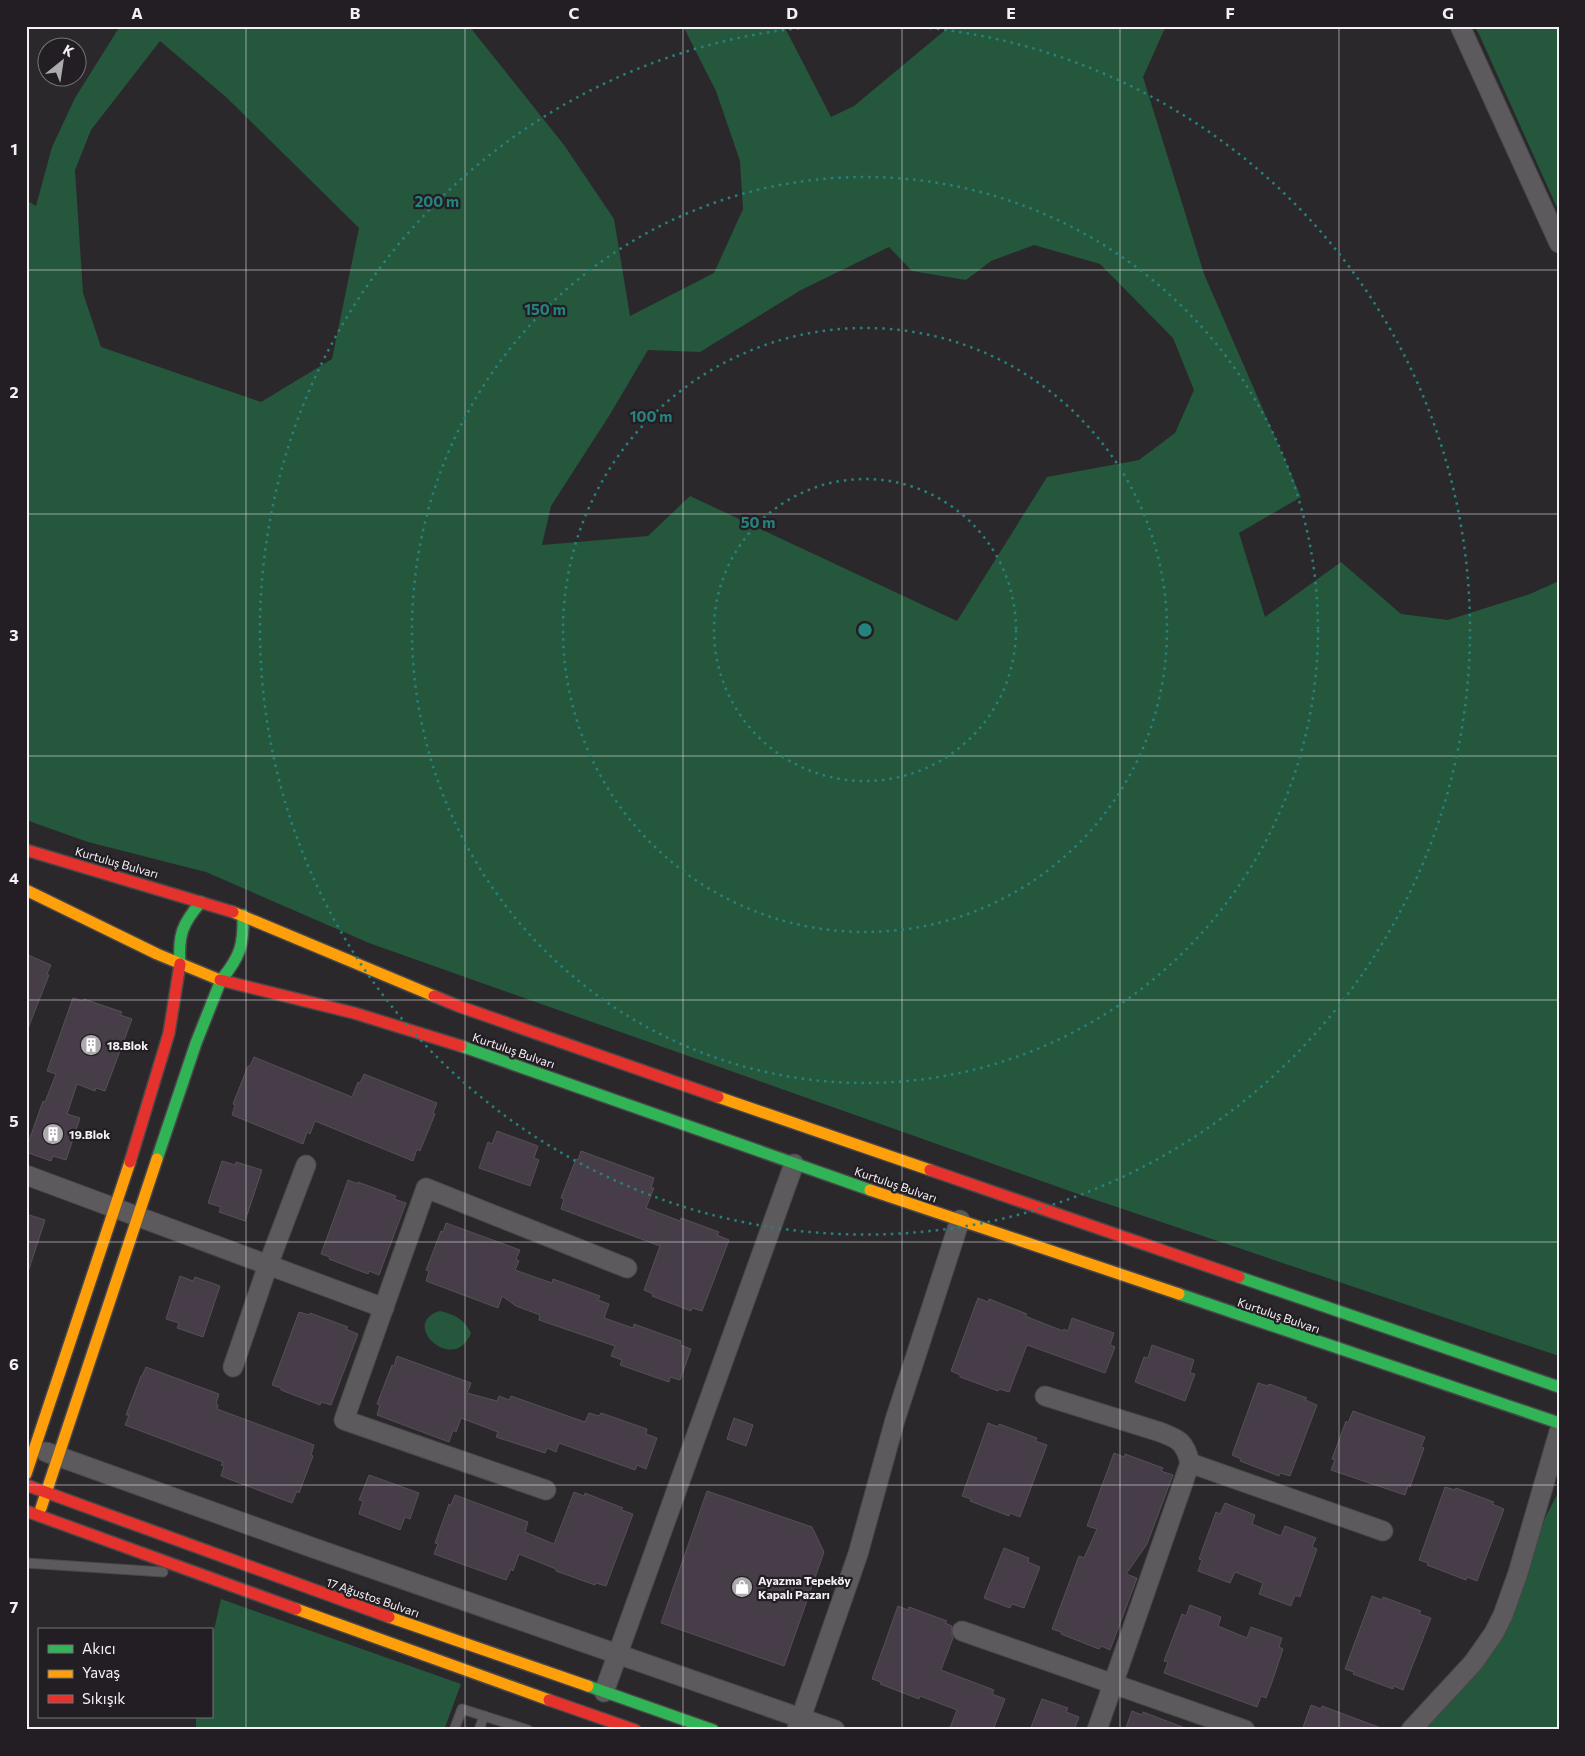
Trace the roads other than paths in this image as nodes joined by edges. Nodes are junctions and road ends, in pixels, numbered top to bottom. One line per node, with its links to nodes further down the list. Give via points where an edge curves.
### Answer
1 (1460, 26): 2 (street)
2 (1559, 243)
3 (26, 850): 5 (main road, Kurtuluş Bulvarı)
4 (26, 890): 7 (main road)
5 (201, 902): 6 (main road); 7 (main road, via 182,925 178,936)
6 (243, 915): 8 (main road, via 244,935 239,957); 19 (main road, Kurtuluş Bulvarı, via 476,1012)
7 (180, 964): 8 (main road); 12 (main road, via 169,1034)
8 (221, 980): 9 (main road, Kurtuluş Bulvarı, via 354,1013 460,1046); 13 (main road, via 196,1043)
9 (794, 1164): 14 (main road, Kurtuluş Bulvarı); 36 (street)
10 (306, 1165): 15 (street)
11 (26, 1174): 12 (street)
12 (116, 1207): 13 (street); 23 (main road)
13 (139, 1215): 15 (street); 24 (main road)
14 (960, 1220): 21 (main road, Kurtuluş Bulvarı); 40 (street, via 895,1420 858,1554)
15 (268, 1266): 17 (street); 18 (street)
16 (627, 1268): 17 (street, via 426,1188)
17 (384, 1308): 28 (street, via 344,1420)
18 (233, 1367)
19 (1559, 1387)
20 (1045, 1396): 25 (street, via 1176,1438 1183,1444)
21 (1559, 1423)
22 (1559, 1432): 50 (street, via 1503,1615 1479,1655)
23 (30, 1446): 24 (street); 26 (main road)
24 (57, 1456): 29 (main road); 36 (street)
25 (1190, 1463): 32 (street); 37 (street)
26 (26, 1474)
27 (26, 1485): 29 (main road, 17 Ağustos Bulvarı)
28 (546, 1490)
29 (46, 1492): 31 (main road); 38 (main road, 17 Ağustos Bulvarı, via 303,1587)
30 (26, 1512): 31 (main road)
31 (38, 1516): 34 (main road)
32 (1382, 1531)
33 (26, 1563): 34 (lane)
34 (198, 1574): 41 (main road)
35 (962, 1631): 37 (street)
36 (617, 1654): 38 (street); 40 (street)
37 (1113, 1683): 48 (street); 49 (street)
38 (604, 1692): 46 (main road, 17 Ağustos Bulvarı)
39 (484, 1716): 42 (lane, via 462,1709); 43 (lane); 44 (lane)
40 (799, 1724): 47 (street)
41 (608, 1726): 45 (main road)
42 (454, 1730)
43 (479, 1730)
44 (528, 1730)
45 (634, 1730)
46 (713, 1730)
47 (835, 1730)
48 (1097, 1730)
49 (1245, 1730)
50 (1411, 1730)

